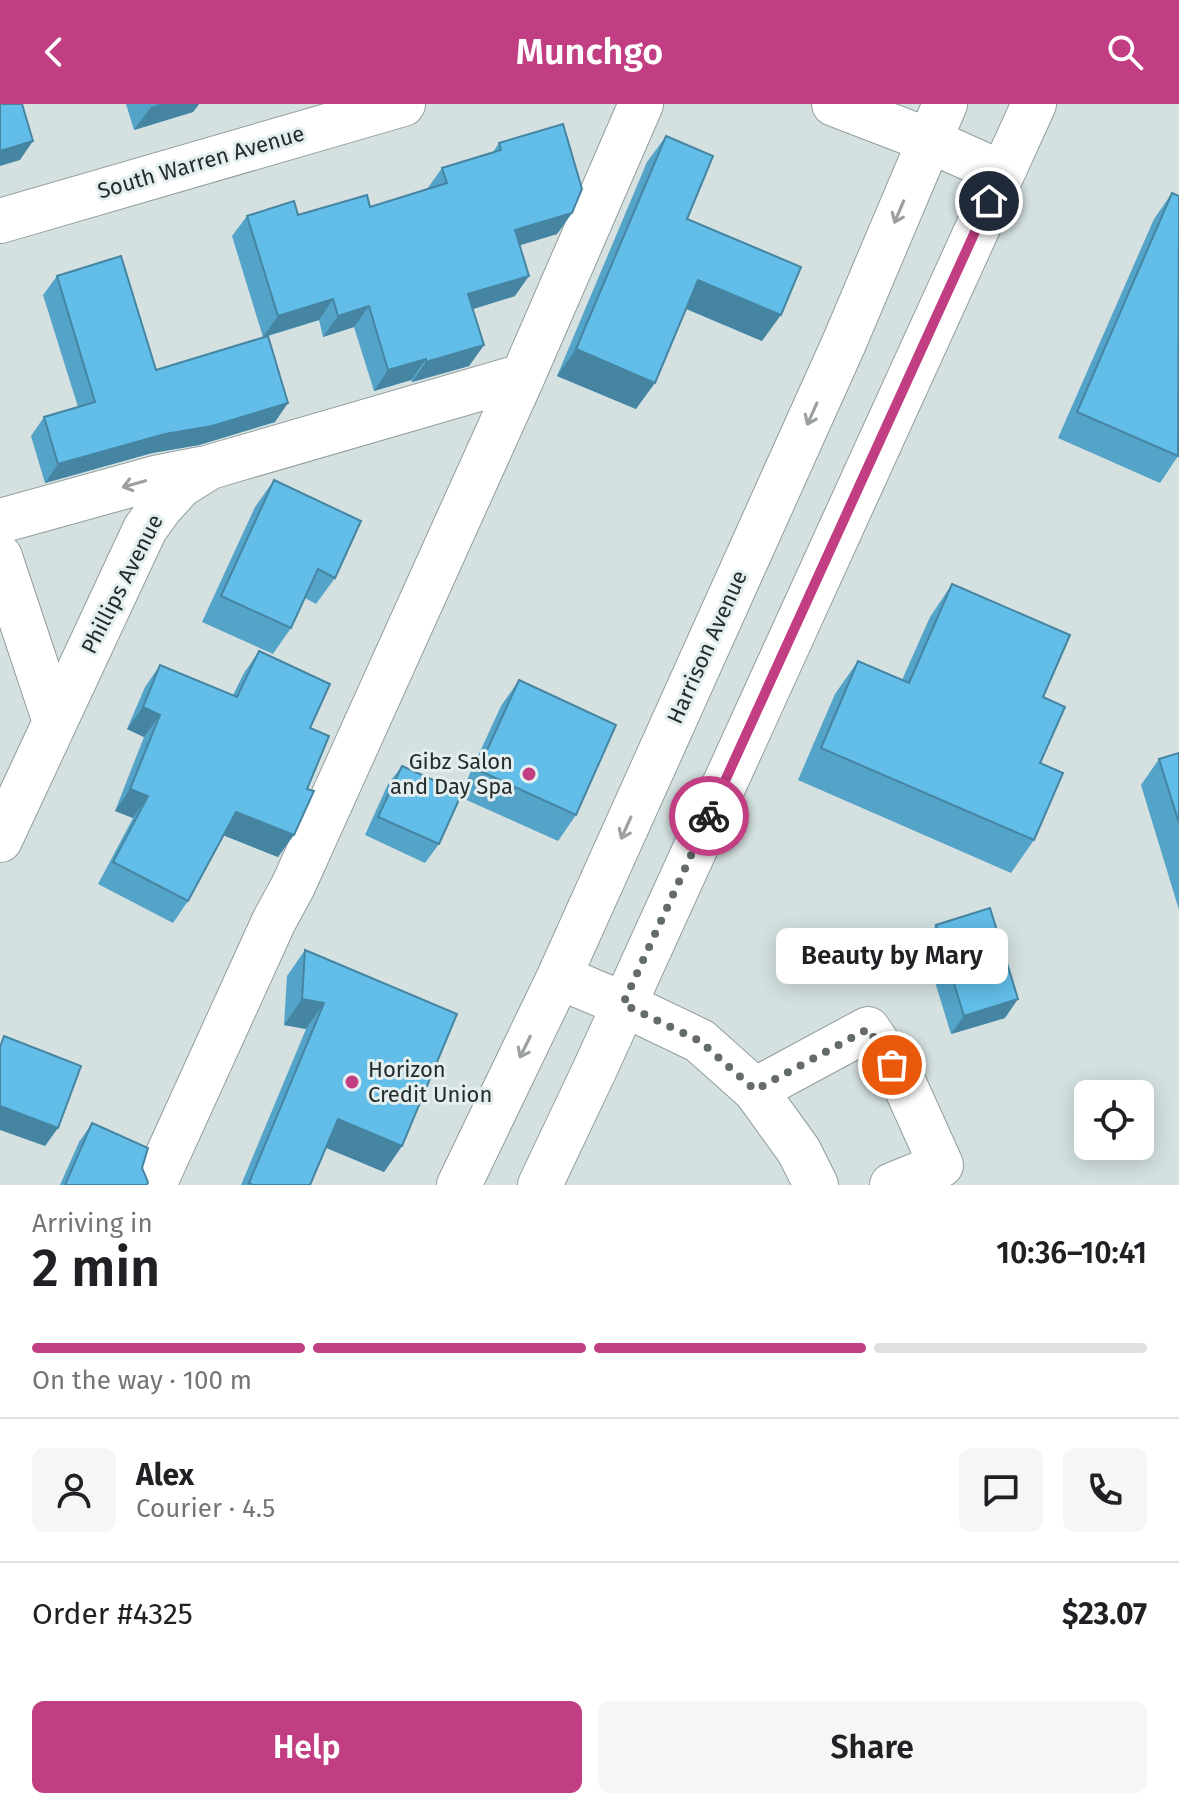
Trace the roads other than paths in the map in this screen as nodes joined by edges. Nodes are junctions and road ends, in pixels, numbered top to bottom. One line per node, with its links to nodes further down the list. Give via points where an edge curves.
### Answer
1 (403, 104): 5 (main road, South Warren Avenue)
2 (641, 104): 9 (main road)
3 (834, 104): 6 (main road)
4 (1034, 104): 7 (main road)
5 (307, 118): 8 (main road, South Warren Avenue)
6 (937, 122): 7 (main road); 15 (main road, Harrison Avenue, one-way to 15, via 844,343)
7 (1002, 173): 16 (main road)
8 (0, 221)
9 (523, 376): 10 (main road, Phillips Avenue); 18 (main road)
10 (210, 467): 11 (main road, one-way to 11); 13 (main road, Phillips Avenue, via 181,485 145,529)
11 (0, 521)
12 (0, 557): 13 (main road)
13 (55, 722): 14 (main road, Phillips Avenue)
14 (5, 821)
15 (559, 977): 16 (main road); 19 (main road, Harrison Avenue, one-way to 19)
16 (623, 1004): 17 (main road, via 700,1041); 20 (main road)
17 (755, 1090): 21 (main road, via 799,1151); 22 (main road, via 868,1029 904,1083 941,1165)
18 (154, 1185)
19 (459, 1185)
20 (540, 1185)
21 (816, 1185)
22 (892, 1185)

